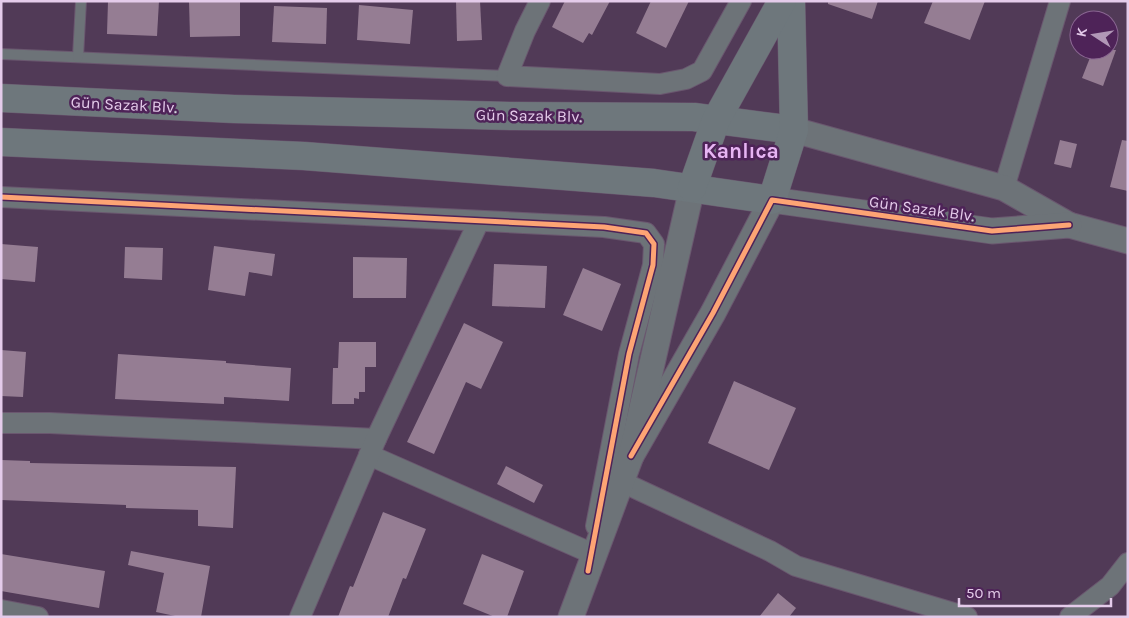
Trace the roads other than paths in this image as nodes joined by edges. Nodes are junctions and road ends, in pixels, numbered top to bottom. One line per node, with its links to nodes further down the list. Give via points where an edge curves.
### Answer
1 (81, 1): 8 (lane)
2 (540, 1): 9 (street)
3 (741, 1): 9 (street, via 702,71 686,79 660,84)
4 (782, 1): 11 (main road)
5 (791, 1): 12 (main road)
6 (1060, 1): 15 (street)
7 (1, 54): 8 (lane)
8 (78, 58): 9 (lane)
9 (508, 76)
10 (1, 98): 11 (main road, Gün Sazak Blv., via 234,109)
11 (716, 120): 12 (main road, Gün Sazak Blv.); 14 (main road)
12 (794, 130): 15 (street, Gün Sazak Blv.); 17 (main road)
13 (1, 142): 14 (main road, Gün Sazak Blv., via 304,156)
14 (692, 188): 17 (main road, Gün Sazak Blv.); 23 (street)
15 (1004, 188): 19 (street, Gün Sazak Blv.)
16 (1, 197): 18 (street)
17 (772, 200): 19 (street, Gün Sazak Blv., via 992,231); 23 (street, via 714,313)
18 (479, 221): 22 (street); 25 (street, via 604,227 646,233 654,244 653,265 629,354)
19 (1069, 225): 20 (street, Gün Sazak Blv.)
20 (1128, 241)
21 (1, 424): 22 (street, via 50,423)
22 (373, 447): 25 (street); 30 (street)
23 (631, 456): 24 (street)
24 (622, 482): 25 (street); 28 (street, via 796,566)
25 (590, 562): 31 (street)
26 (1124, 574): 33 (street)
27 (1, 610): 29 (street)
28 (925, 611): 32 (street)
29 (38, 617)
30 (300, 617)
31 (571, 617)
32 (967, 617)
33 (1070, 617)

